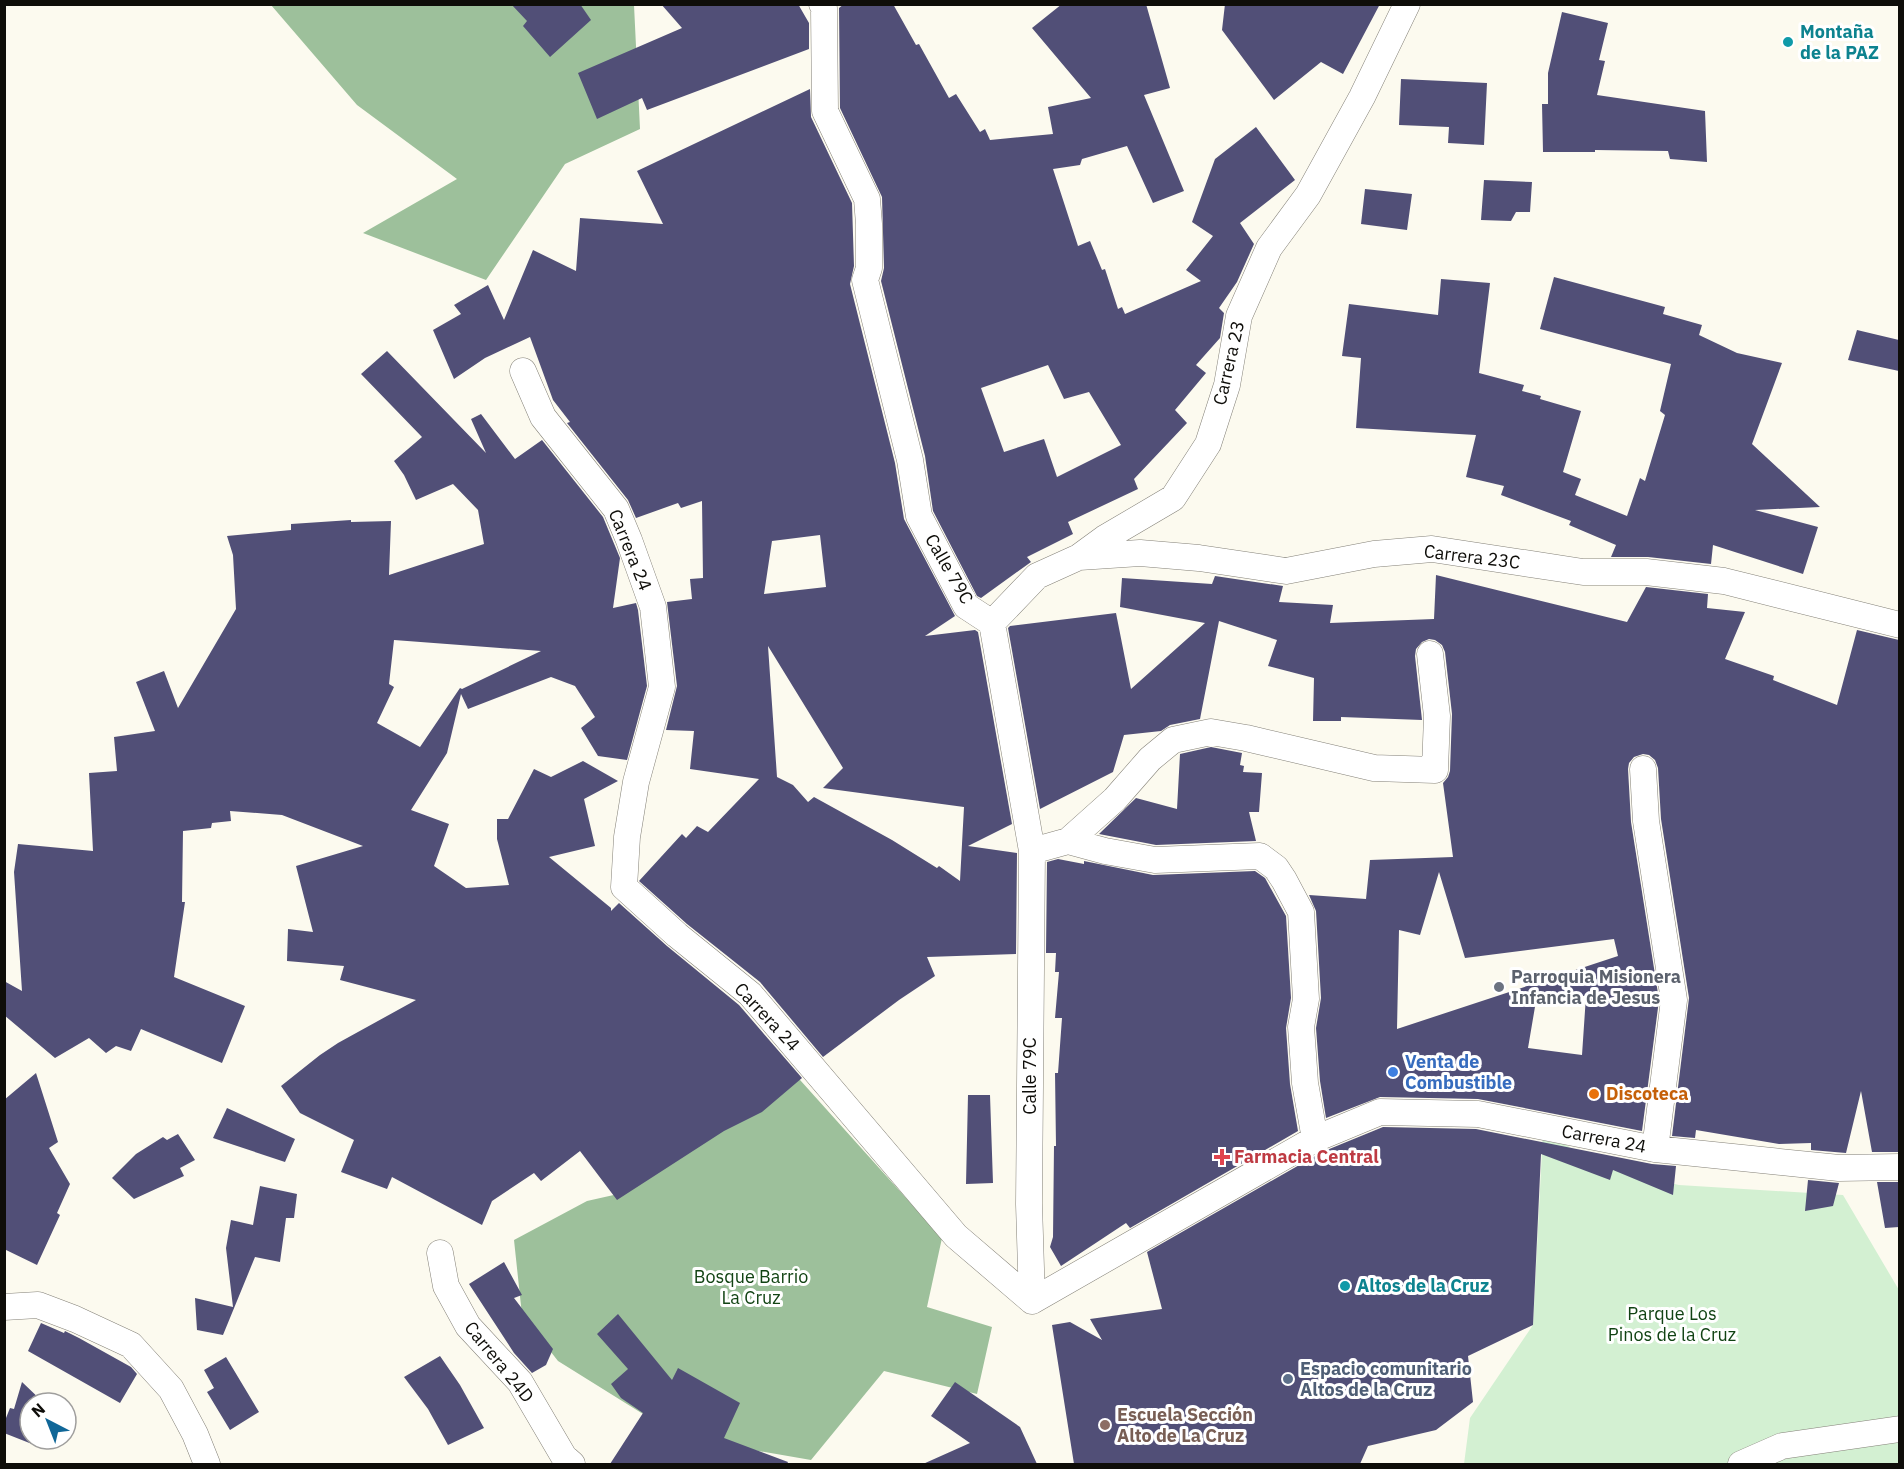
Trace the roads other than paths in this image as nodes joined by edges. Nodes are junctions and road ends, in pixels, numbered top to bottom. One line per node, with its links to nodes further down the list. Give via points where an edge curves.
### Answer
1 (822, 4): 5 (street, Calle 79C, via 825,111 867,199 869,268 865,280 910,460 919,516 966,606)
2 (1407, 4): 4 (street, Carrera 23, via 1308,195 1269,248 1239,316 1227,385 1208,444 1173,498)
3 (523, 371): 15 (street, Carrera 24, via 543,417 616,509 653,607 662,687 636,782 624,887 750,994 956,1236)
4 (1079, 557): 5 (street, Carrera 23C, via 1037,576); 6 (street, Carrera 23C, via 1140,553 1286,571 1374,554 1432,549 1583,572 1646,572 1724,581)
5 (992, 623): 10 (street, Calle 79C)
6 (1899, 625)
7 (1430, 654): 9 (street, via 1437,716 1436,770 1374,768 1211,732 1173,740)
8 (1643, 769): 12 (street, via 1646,821 1674,1000)
9 (1068, 841): 10 (street); 11 (street, via 1155,860 1260,856 1276,868 1301,912 1306,999 1301,1027)
10 (1032, 851): 15 (street, Calle 79C)
11 (1315, 1139): 12 (street, Carrera 24, via 1380,1112 1478,1114); 15 (street, Carrera 24)
12 (1655, 1149): 13 (street, Carrera 24, via 1839,1168)
13 (1899, 1167)
14 (440, 1253): 19 (street, Carrera 24D, via 446,1286 468,1326 520,1382)
15 (1032, 1301)
16 (4, 1307): 18 (street, via 38,1305 131,1345 171,1389)
17 (1899, 1429): 20 (street, via 1782,1446)
18 (207, 1464)
19 (572, 1464)
20 (1741, 1464)

